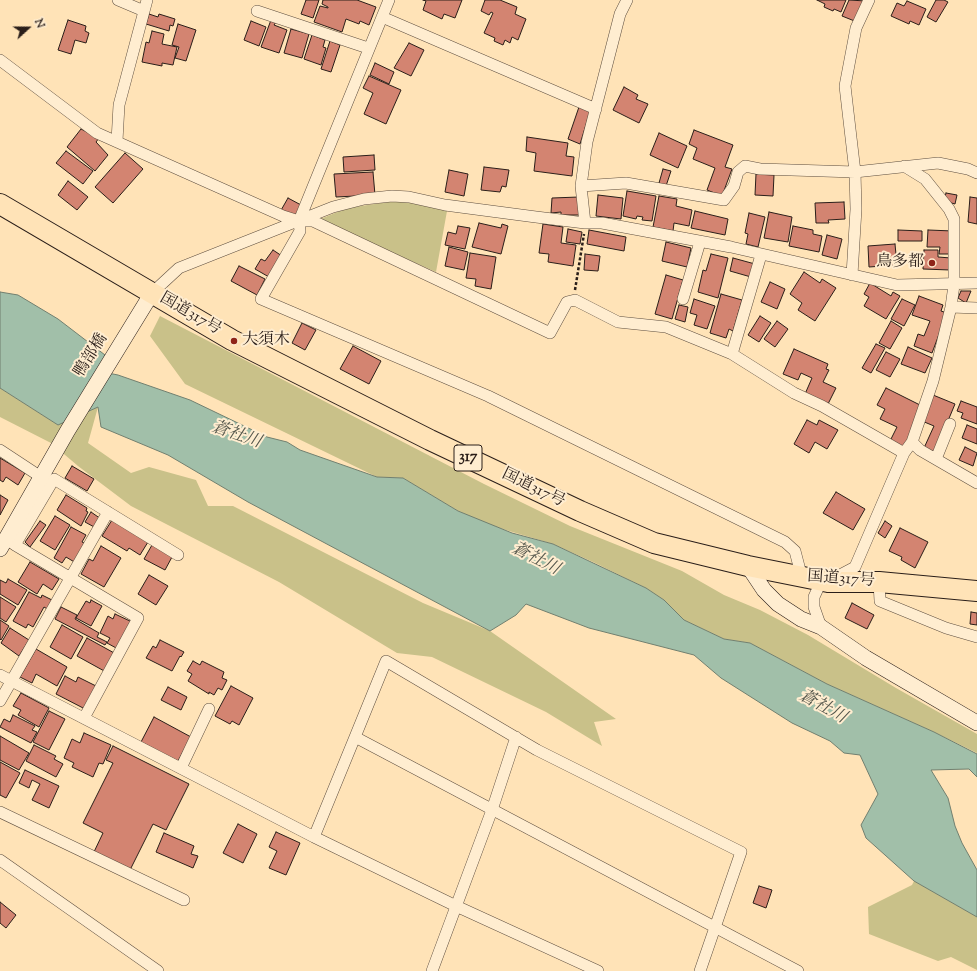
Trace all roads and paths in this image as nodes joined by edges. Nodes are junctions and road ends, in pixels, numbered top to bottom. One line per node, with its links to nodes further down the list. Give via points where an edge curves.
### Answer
1 (118, 0): 5 (street)
2 (389, 0): 7 (street)
3 (627, 0): 10 (street, via 620,14)
4 (869, 0): 13 (street, via 856,28 845,86)
5 (146, 5): 11 (street, via 119,105)
6 (256, 11): 8 (street)
7 (382, 17): 8 (street); 10 (street)
8 (368, 48): 17 (street)
9 (0, 60): 11 (street, via 97,133)
10 (596, 109): 15 (street, via 587,142)
11 (117, 141): 17 (street, via 174,169)
12 (904, 166): 13 (street); 14 (street, via 938,163); 23 (street, via 925,179 950,208 954,219)
13 (855, 172): 15 (street, via 760,169 745,166 738,172 734,186 724,200 626,183); 21 (street, via 856,209)
14 (977, 173)
15 (582, 186): 18 (street)
16 (0, 204): 24 (highway, 国道317号 / 317)
17 (298, 222): 18 (street, via 333,207 364,199 392,196); 24 (street, via 179,268); 26 (street, via 313,221 550,333 567,302); 42 (street, via 300,231 261,299 488,396 785,542 795,551)
18 (585, 223): 19 (street, via 602,223); 26 (path)
19 (700, 242): 20 (street); 25 (street)
20 (761, 255): 21 (street); 29 (street)
21 (852, 275): 23 (street, via 897,285)
22 (977, 283): 23 (street)
23 (954, 284): 27 (street)
24 (150, 297): 35 (street, 鴨部橋); 40 (highway, 国道317号 / 317, via 430,440 580,511 654,543)
25 (683, 299)
26 (573, 300): 29 (street, via 618,322 666,327)
27 (951, 307): 28 (street); 31 (street, via 933,381)
28 (977, 308)
29 (732, 354): 33 (street, via 794,393)
30 (950, 424): 34 (street)
31 (912, 442): 33 (street); 34 (street)
32 (0, 450): 35 (street)
33 (904, 453): 43 (street, via 855,566)
34 (936, 459): 36 (street)
35 (41, 477): 38 (street, 鴨部橋)
36 (977, 483)
37 (108, 512): 38 (street, via 54,479); 39 (street); 41 (street)
38 (5, 542): 41 (street)
39 (178, 555)
40 (748, 566): 42 (highway, 国道317号 / 317); 46 (street, via 764,590 778,604 801,619)
41 (70, 578): 49 (street); 52 (street, via 138,618)
42 (802, 578): 43 (highway, 国道317号 / 317)
43 (828, 582): 44 (highway, 国道317号 / 317); 46 (street, via 819,586 814,597 814,607)
44 (880, 582): 45 (highway, 国道317号 / 317); 47 (street, via 880,601 946,628)
45 (977, 591)
46 (821, 627): 53 (street, via 866,658)
47 (977, 637)
48 (0, 675): 49 (street)
49 (11, 681): 50 (street); 52 (street)
50 (0, 701)
51 (210, 709): 56 (street)
52 (84, 718): 56 (street)
53 (977, 723)
54 (516, 737): 55 (street, via 386,661); 57 (street); 63 (street, via 537,750 741,852)
55 (355, 738): 57 (street); 59 (street)
56 (181, 768): 59 (street)
57 (492, 810): 62 (street); 63 (street)
58 (0, 812): 61 (street)
59 (314, 837): 62 (street)
60 (0, 860): 64 (street)
61 (184, 900)
62 (456, 906): 65 (street); 66 (street)
63 (715, 927): 67 (street); 68 (street)
64 (158, 971)
65 (432, 971)
66 (598, 971)
67 (700, 971)
68 (798, 971)

